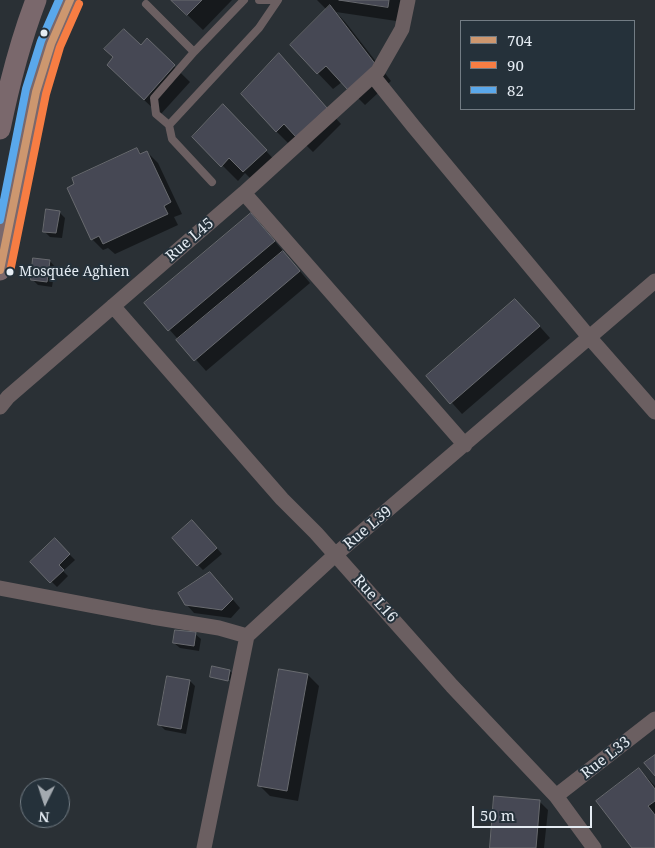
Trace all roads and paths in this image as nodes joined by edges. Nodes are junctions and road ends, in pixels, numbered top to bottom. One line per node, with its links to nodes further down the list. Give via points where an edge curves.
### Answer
1 (36, 0): 11 (main road, via 9,84)
2 (70, 0): 14 (main road, via 51,44 36,92)
3 (244, 0): 8 (lane)
4 (259, 0): 5 (lane)
5 (276, 0): 10 (lane, via 259,28)
6 (408, 0): 9 (street, Rue L45, via 402,29)
7 (146, 4): 8 (lane)
8 (194, 52): 10 (lane, via 154,98 156,114)
9 (376, 74): 13 (street, Rue L45); 17 (street, via 414,128)
10 (169, 125): 12 (lane, via 172,140)
11 (0, 129)
12 (212, 182)
13 (244, 193): 16 (street, Rue L45); 20 (street)
14 (0, 270)
15 (655, 281): 17 (street, Rue L39)
16 (113, 306): 18 (street, Rue L45); 21 (street, Rue L16)
17 (590, 337): 19 (street); 20 (street, Rue L39)
18 (0, 407)
19 (655, 412)
20 (465, 445): 21 (street, Rue L39)
21 (335, 555): 23 (street, Rue L39); 25 (street, Rue L16)
22 (0, 588): 23 (street, via 219,628)
23 (247, 636): 26 (street)
24 (655, 719): 25 (street, Rue L33)
25 (556, 796): 27 (street, Rue L16)
26 (204, 848)
27 (594, 848)

